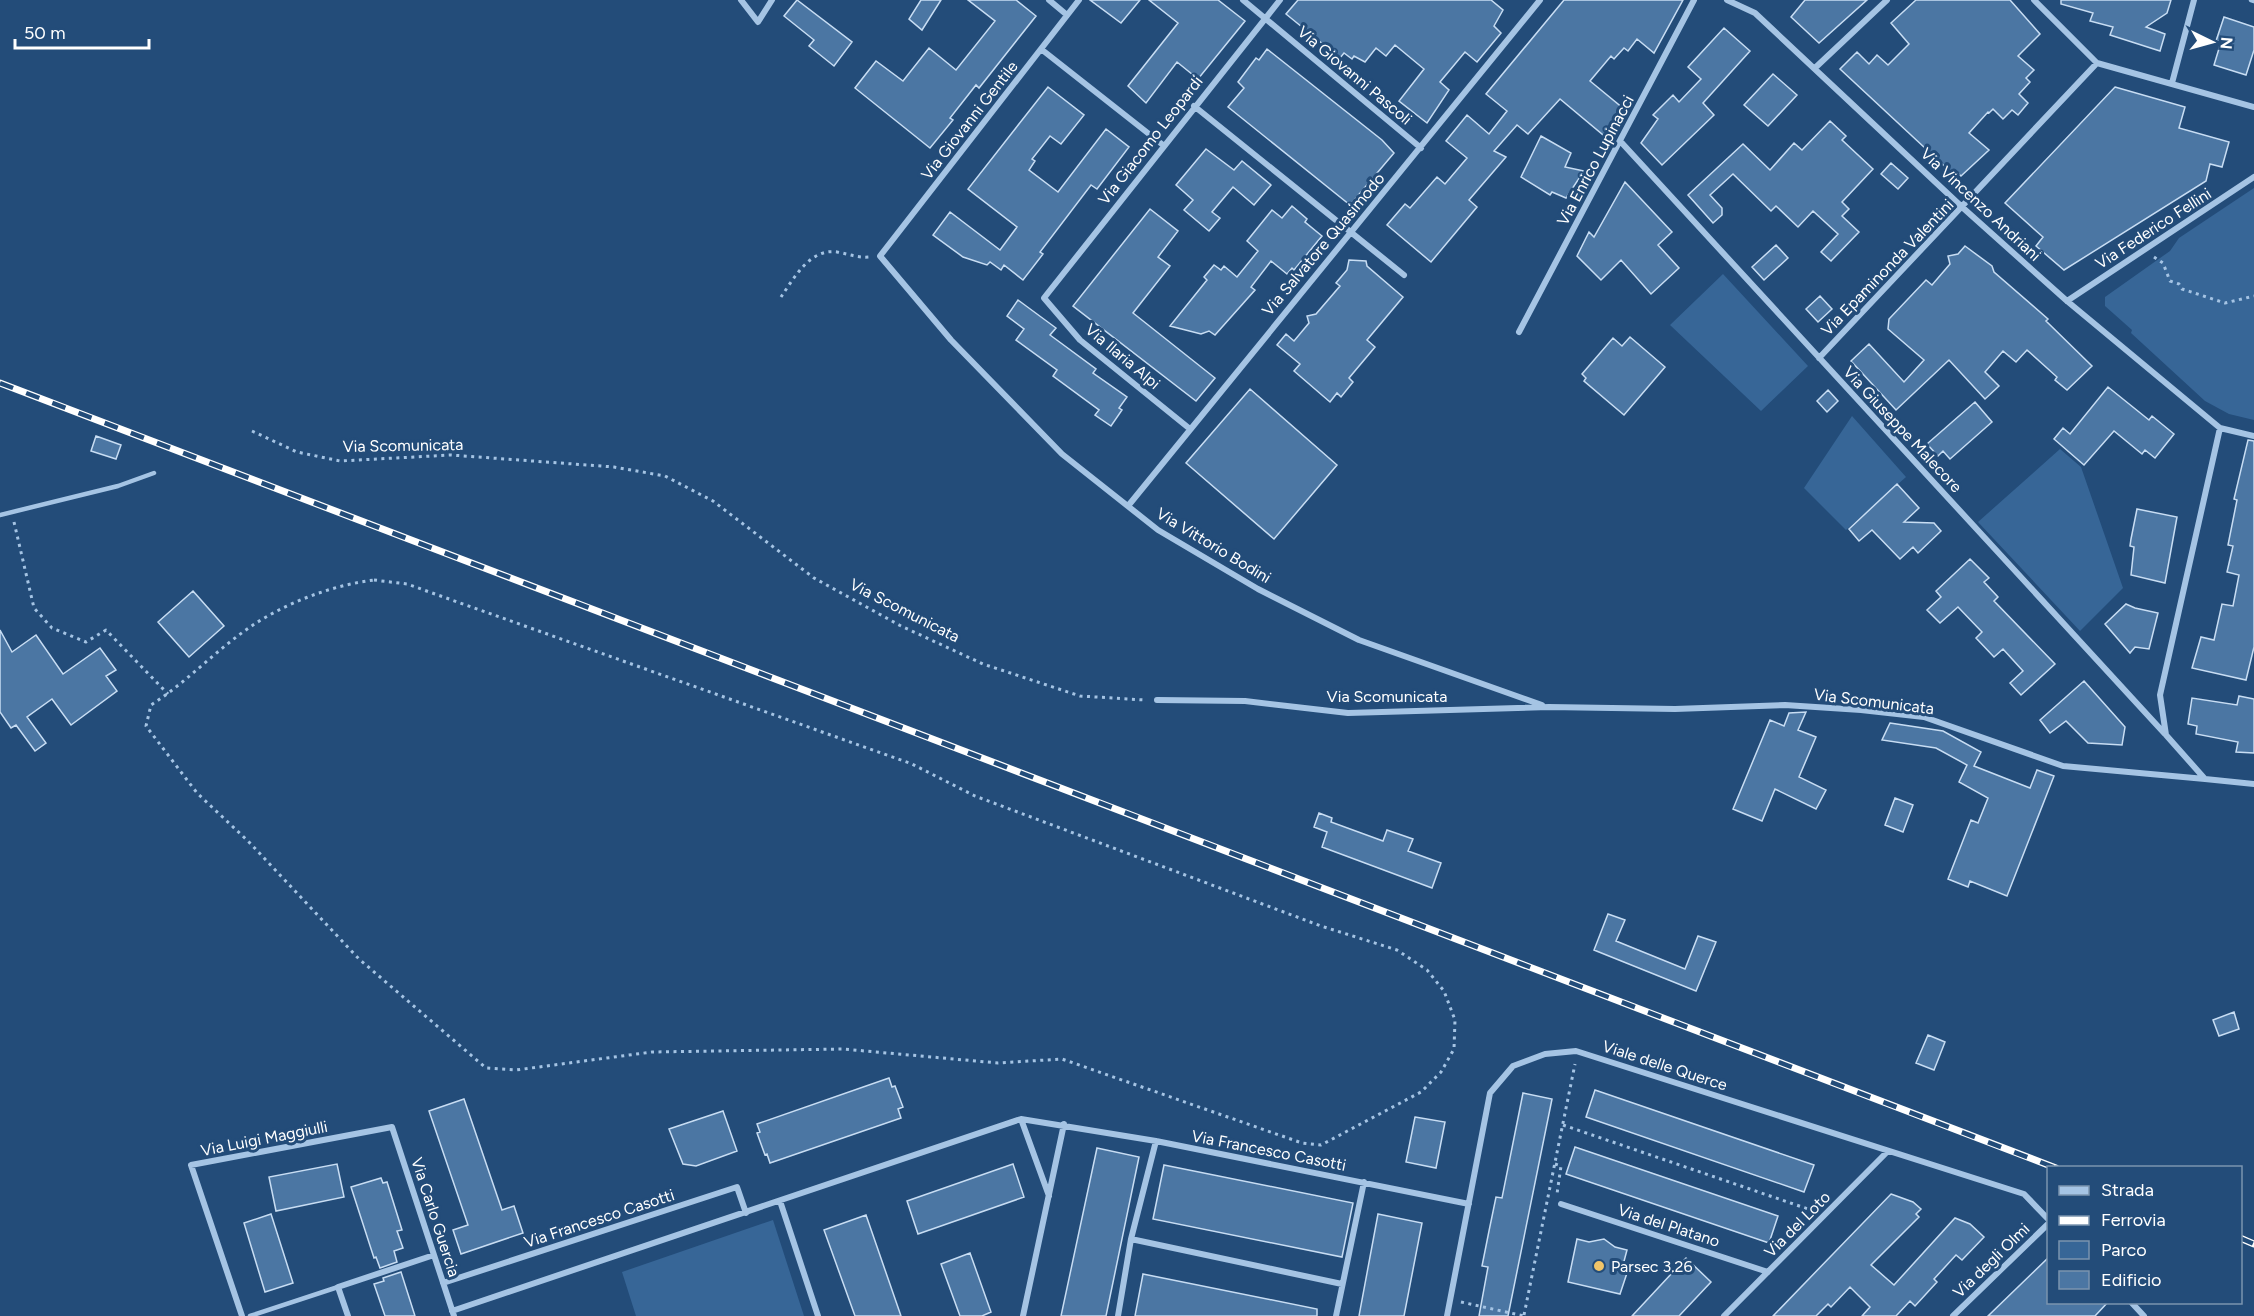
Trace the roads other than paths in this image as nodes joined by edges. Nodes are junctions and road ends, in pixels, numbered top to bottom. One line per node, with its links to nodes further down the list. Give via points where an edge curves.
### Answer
1 (741, 0): 2 (street, via 758,22)
2 (772, 0)
3 (1049, 0): 13 (street)
4 (1079, 0): 13 (street, Via Giovanni Gentile)
5 (1243, 0): 14 (street, Via Giovanni Pascoli)
6 (1280, 0): 14 (street, Via Giacomo Leopardi)
7 (1540, 0): 23 (street, Via Salvatore Quasimodo)
8 (1694, 0): 21 (street, Via Enrico Lupinacci)
9 (1727, 0): 17 (street, Via Vincenzo Andriani, via 1755,12)
10 (1887, 0): 17 (street)
11 (2034, 0): 16 (street)
12 (2194, 0): 18 (street)
13 (1067, 15): 15 (street, Via Giovanni Gentile)
14 (1266, 18): 19 (street, Via Giacomo Leopardi); 23 (street, Via Giovanni Pascoli)
15 (1041, 49): 22 (street); 27 (street, Via Giovanni Gentile)
16 (2097, 63): 18 (street); 25 (street, Via Epaminonda Valentini)
17 (1816, 67): 25 (street, Via Vincenzo Andriani)
18 (2172, 84): 20 (street)
19 (1194, 106): 22 (street, Via Giacomo Leopardi); 26 (street)
20 (2254, 107)
21 (1621, 142): 31 (street, Via Enrico Lupinacci); 32 (street, Via Giuseppe Malecore)
22 (1163, 145): 29 (street, Via Giacomo Leopardi)
23 (1421, 147): 26 (street, Via Salvatore Quasimodo)
24 (2254, 177): 30 (street, Via Federico Fellini)
25 (1962, 207): 30 (street, Via Vincenzo Andriani); 32 (street, Via Epaminonda Valentini)
26 (1352, 231): 28 (street); 34 (street, Via Salvatore Quasimodo)
27 (880, 256): 37 (street, Via Vittorio Bodini, via 951,340 1062,454)
28 (1404, 275)
29 (1044, 298): 34 (street, Via Ilaria Alpi, via 1080,340)
30 (2067, 301): 33 (street, Via Vincenzo Andriani)
31 (1519, 332)
32 (1819, 358): 41 (street, Via Giuseppe Malecore)
33 (2220, 428): 35 (street); 41 (street, via 2160,695)
34 (1190, 429): 37 (street, Via Salvatore Quasimodo)
35 (2254, 436)
36 (154, 473): 38 (lane, via 118,486)
37 (1128, 506): 40 (street, Via Vittorio Bodini, via 1158,530 1258,590 1359,640)
38 (0, 514)
39 (1157, 700): 40 (street, Via Scomunicata, via 1245,701 1348,713)
40 (1549, 707): 42 (street, Via Scomunicata, via 1675,709 1785,705 1861,710 1924,717 2063,766)
41 (2166, 735): 42 (street)
42 (2205, 779): 43 (street, Via Scomunicata)
43 (2254, 784)
44 (1021, 1119): 45 (street, Via Francesco Casotti); 50 (street); 51 (street, Via Francesco Casotti)
45 (1064, 1124): 47 (street, Via Francesco Casotti); 50 (street)
46 (392, 1127): 58 (street, Via Carlo Guercia); 65 (street, Via Luigi Maggiulli, via 191,1165)
47 (1156, 1142): 49 (street, Via Francesco Casotti); 57 (street)
48 (1888, 1151): 52 (street, Viale delle Querce, via 1576,1051 1545,1054 1513,1065 1490,1093); 55 (street, Viale delle Querce, via 2024,1194); 59 (street, Via del Loto)
49 (1364, 1182): 52 (street, Via Francesco Casotti); 61 (street)
50 (1049, 1196): 69 (street)
51 (780, 1201): 54 (street, Via Francesco Casotti); 68 (street)
52 (1469, 1204): 72 (street, Viale delle Querce)
53 (1561, 1204): 59 (street, Via del Platano)
54 (746, 1213): 60 (street, Via Francesco Casotti, via 737,1187); 64 (street, Via Francesco Casotti)
55 (2047, 1219)
56 (2047, 1223): 74 (street, Via degli Olmi)
57 (1131, 1239): 61 (street); 70 (street)
58 (434, 1255): 60 (street, Via Carlo Guercia); 62 (street)
59 (1768, 1272): 73 (street, Via del Loto)
60 (443, 1283): 64 (street, Via Carlo Guercia)
61 (1342, 1284): 71 (street)
62 (338, 1287): 66 (lane); 67 (street)
63 (2133, 1304): 75 (street)
64 (453, 1313)
65 (242, 1316)
66 (250, 1316)
67 (348, 1316)
68 (818, 1316)
69 (1023, 1316)
70 (1118, 1316)
71 (1336, 1316)
72 (1447, 1316)
73 (1725, 1316)
74 (1953, 1316)
75 (2144, 1316)

